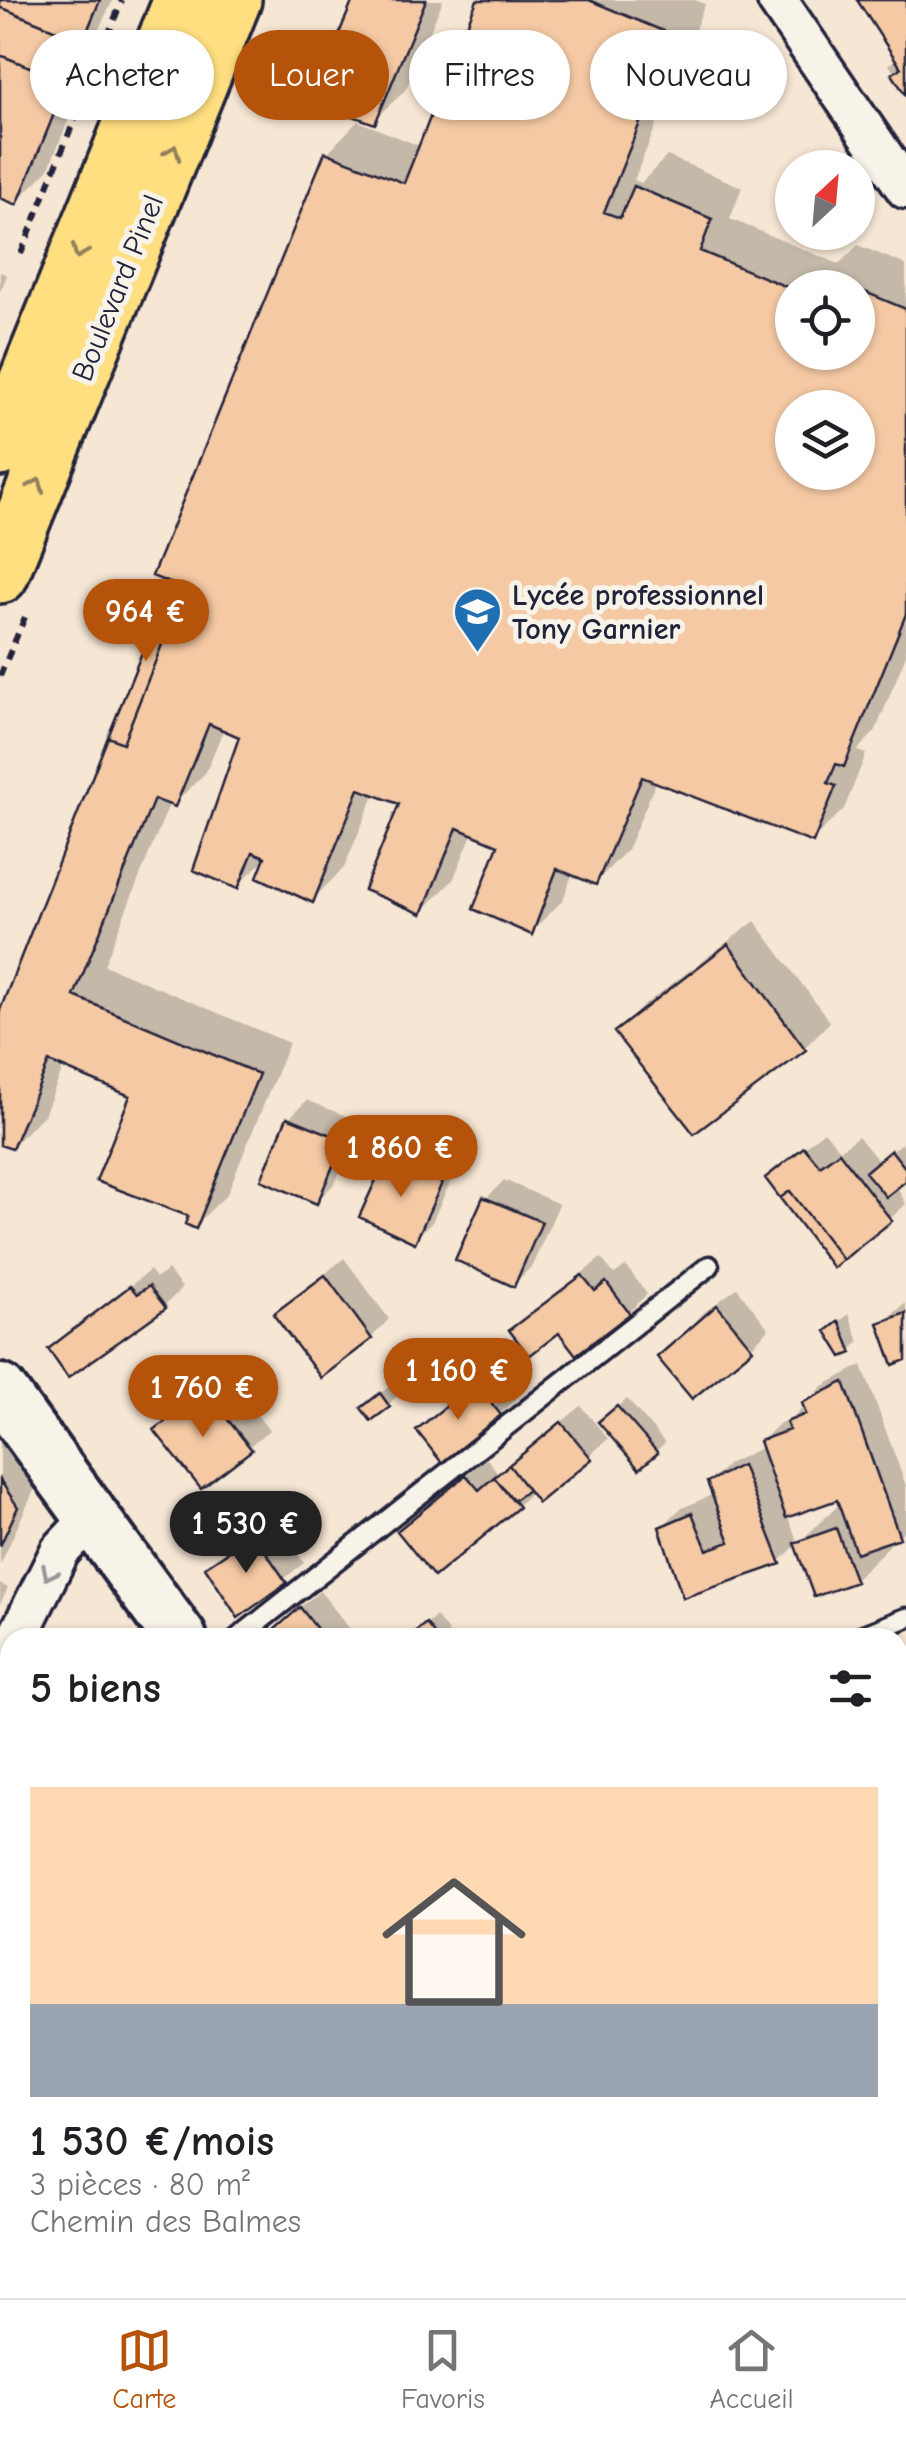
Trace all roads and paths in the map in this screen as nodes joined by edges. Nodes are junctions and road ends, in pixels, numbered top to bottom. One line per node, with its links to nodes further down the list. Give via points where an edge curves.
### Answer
1 (122, 0): 6 (path)
2 (182, 0): 7 (main road, Boulevard Pinel, one-way to 7)
3 (233, 0): 8 (main road, Boulevard Pinel, one-way to 3)
4 (777, 0): 5 (street)
5 (906, 189)
6 (14, 269)
7 (0, 448)
8 (0, 575)
9 (709, 1266): 15 (lane)
10 (0, 1390): 11 (street)
11 (92, 1517): 13 (street, one-way to 13, via 60,1550); 14 (street)
12 (906, 1618): 16 (lane)
13 (22, 1628)
14 (173, 1628)
15 (251, 1628)
16 (881, 1628)

